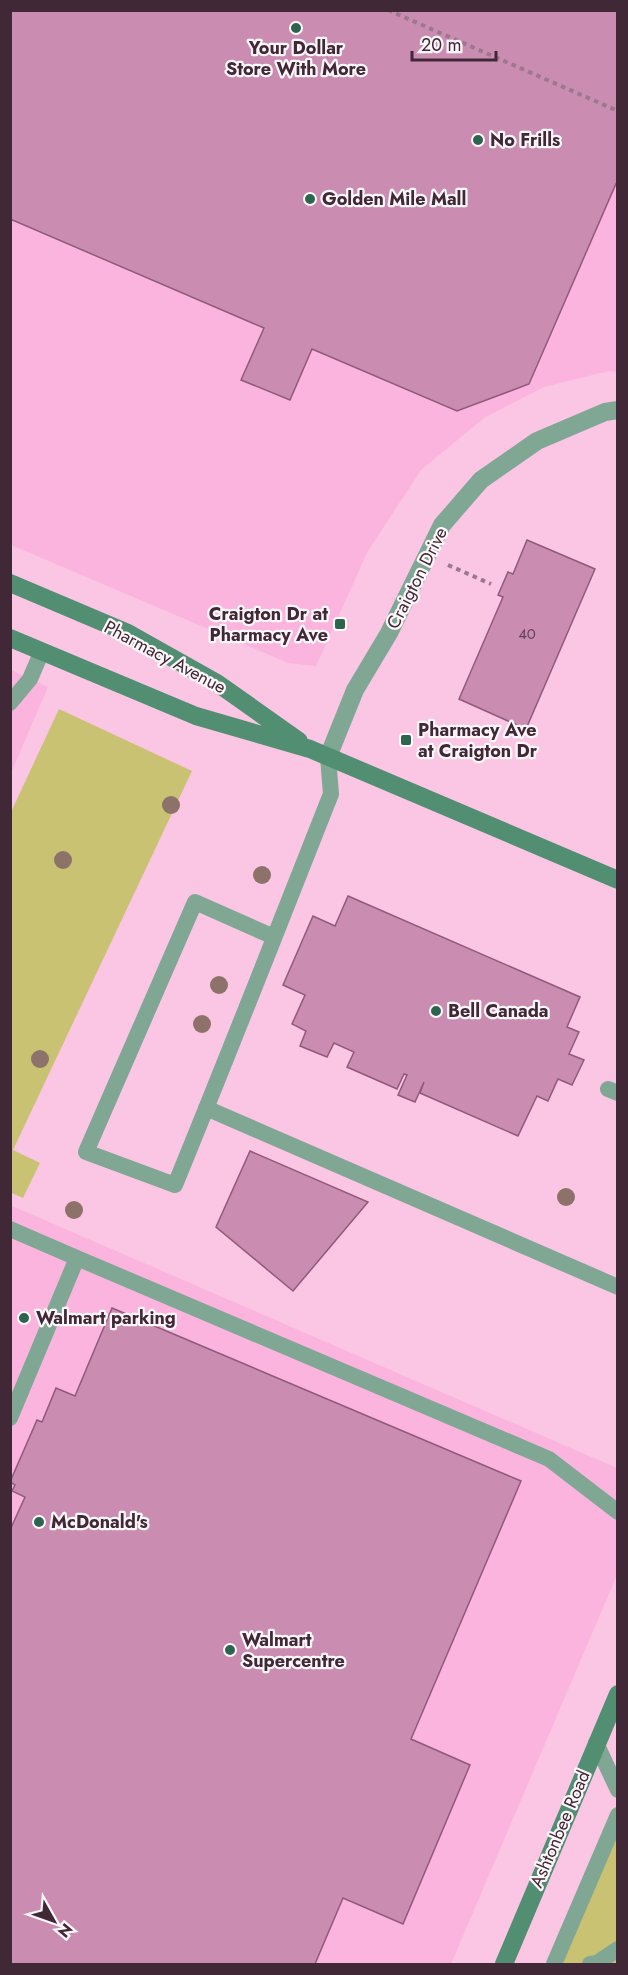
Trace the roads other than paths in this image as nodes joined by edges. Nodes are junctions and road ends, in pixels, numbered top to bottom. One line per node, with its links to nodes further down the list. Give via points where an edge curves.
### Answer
1 (618, 410): 7 (street, Craigton Drive, via 537,441 481,480 442,525 355,690)
2 (10, 583): 6 (street, Pharmacy Avenue, via 128,633 217,683)
3 (10, 638): 4 (street, Pharmacy Avenue)
4 (42, 651): 5 (lane, via 30,678); 6 (street, Pharmacy Avenue, via 196,716)
5 (10, 703)
6 (310, 749): 7 (street, Pharmacy Avenue)
7 (328, 757): 8 (street, Pharmacy Avenue); 9 (lane, via 331,794)
8 (618, 880)
9 (274, 937): 10 (lane); 10 (lane, via 195,902 86,1152 175,1185)
10 (206, 1108): 13 (lane)
11 (10, 1229): 12 (lane)
12 (77, 1258): 14 (lane); 15 (lane, via 549,1459)
13 (618, 1287)
14 (10, 1418)
15 (618, 1512)
16 (618, 1694): 17 (street, Ashtonbee Road)
17 (596, 1743): 18 (lane); 21 (street, Ashtonbee Road)
18 (618, 1790)
19 (618, 1815): 22 (lane)
20 (618, 1949): 23 (lane)
21 (504, 1965)
22 (554, 1965)
23 (590, 1965)

